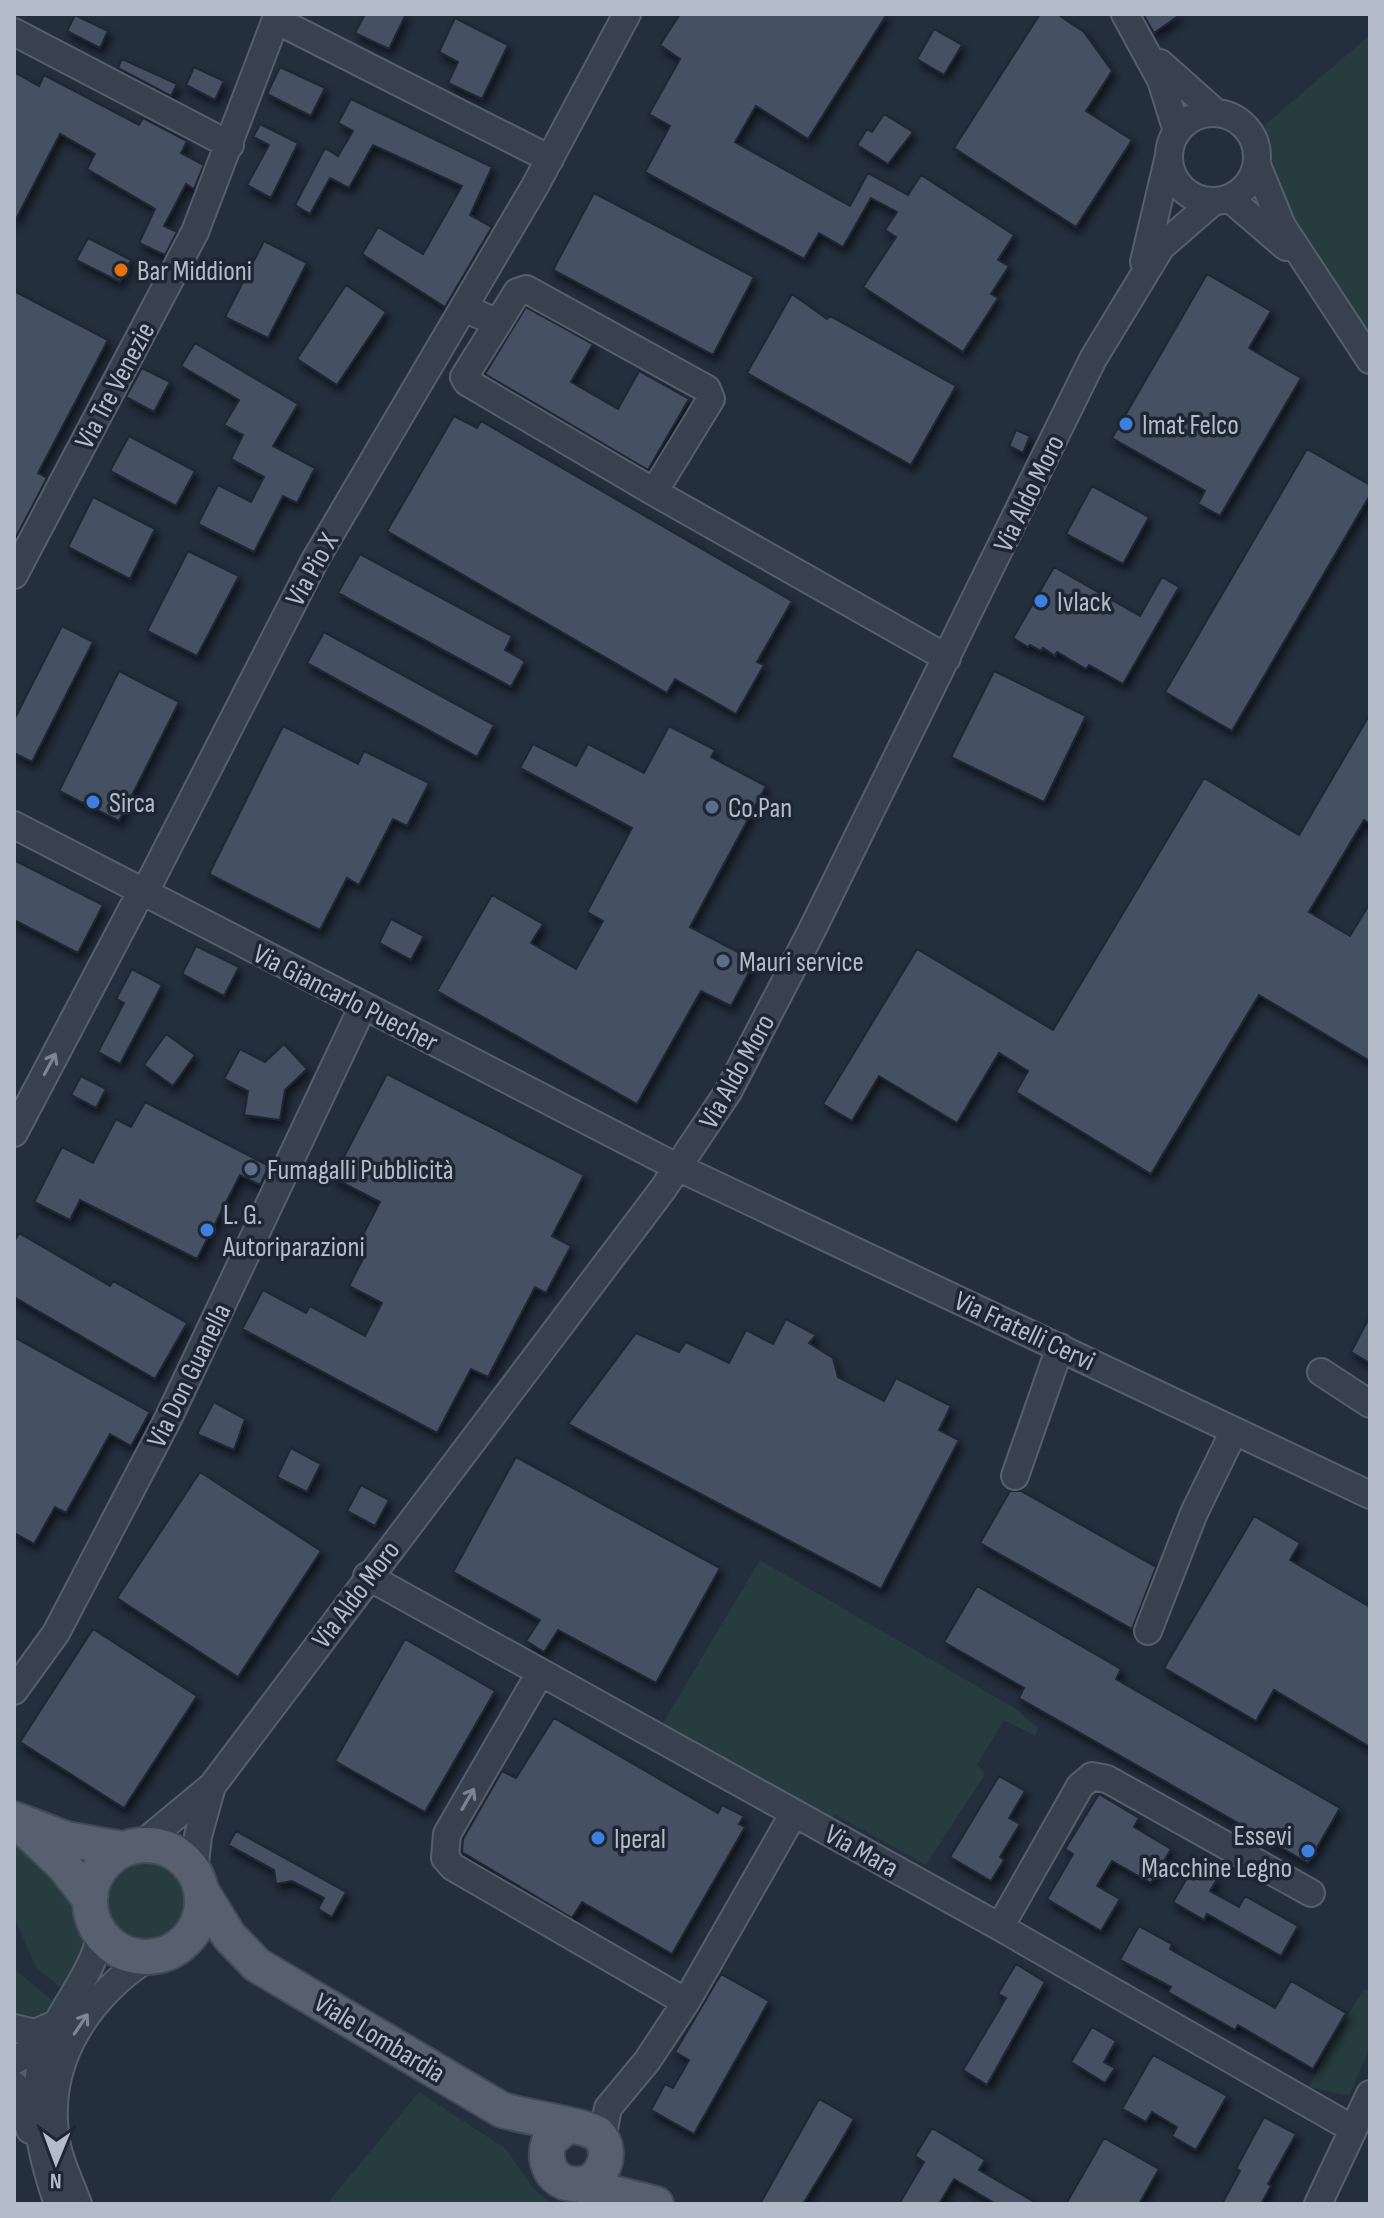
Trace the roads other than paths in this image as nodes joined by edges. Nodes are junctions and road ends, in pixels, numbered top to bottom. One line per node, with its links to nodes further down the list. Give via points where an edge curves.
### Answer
1 (627, 14): 8 (street, Via Pio X)
2 (277, 17): 7 (street, Via Tre Venezie); 8 (street)
3 (1129, 21): 5 (street, via 1171,76); 6 (street, via 1161,80)
4 (14, 32): 7 (street)
5 (1215, 112): 6 (street, via 1192,117); 10 (street, via 1243,124 1255,142)
6 (1177, 131): 9 (street)
7 (230, 145): 18 (street, Via Tre Venezie, via 195,232)
8 (550, 159): 14 (street, Via Pio X)
9 (1168, 160): 11 (street, via 1181,188 1199,199); 13 (street, Via Aldo Moro)
10 (1257, 165): 11 (street, via 1242,191); 12 (street, via 1275,212)
11 (1221, 200): 12 (street); 13 (street, Via Aldo Moro, via 1166,241)
12 (1306, 267): 16 (street)
13 (1139, 280): 19 (street, Via Aldo Moro, via 1093,359)
14 (464, 308): 15 (street); 21 (street, Via Pio X, via 315,560)
15 (498, 323): 17 (street, via 464,377 467,382); 17 (street, via 517,292 526,289 707,389 711,399)
16 (1370, 360)
17 (654, 492): 19 (street)
18 (14, 575)
19 (947, 658): 24 (street, Via Aldo Moro, via 737,1075)
20 (14, 825): 21 (street, Via Giancarlo Puecher)
21 (141, 892): 22 (street, Via Giancarlo Puecher); 23 (street, Via Pio X, one-way to 21)
22 (363, 1006): 24 (street, Via Giancarlo Puecher); 34 (street, Via Don Guanella, via 169,1417 39,1659)
23 (14, 1133)
24 (678, 1168): 25 (street, Via Fratelli Cervi); 31 (street, Via Aldo Moro)
25 (1060, 1347): 28 (street, Via Fratelli Cervi); 29 (street)
26 (1321, 1372): 27 (street)
27 (1370, 1404)
28 (1234, 1431): 30 (street, Via Fratelli Cervi); 32 (street, via 1194,1513)
29 (1015, 1476)
30 (1370, 1495)
31 (367, 1576): 33 (street, Via Mara); 35 (street, Via Aldo Moro)
32 (1148, 1631)
33 (540, 1673): 36 (street, Via Mara); 46 (street, one-way to 33, via 445,1858 443,1845 507,1754)
34 (14, 1691)
35 (212, 1786): 38 (street, Via Aldo Moro); 39 (street, Via Aldo Moro, via 198,1836)
36 (794, 1813): 42 (street, Via Mara); 46 (street)
37 (14, 1819): 38 (main road, via 66,1839); 41 (main road)
38 (132, 1847): 39 (main road, via 172,1851); 41 (main road, via 99,1869)
39 (198, 1882): 44 (main road, via 197,1926); 45 (main road, Viale Lombardia, via 229,1936)
40 (1311, 1893): 42 (street, via 1107,1779 1092,1776 1080,1786)
41 (89, 1898): 43 (main road)
42 (1000, 1927): 53 (street, Via Mara)
43 (101, 1935): 44 (main road, via 122,1952); 48 (street, via 90,1971)
44 (160, 1954): 45 (main road, Viale Lombardia, via 214,1953); 59 (street, one-way to 44, via 54,2133 61,2062 77,2028 107,1990)
45 (257, 1965): 52 (main road, Viale Lombardia)
46 (686, 2002): 54 (street)
47 (14, 2028): 48 (street)
48 (53, 2031): 49 (street); 55 (street, via 37,2091)
49 (14, 2061)
50 (14, 2085): 55 (street)
51 (1370, 2094): 53 (street)
52 (502, 2110): 54 (main road); 56 (main road)
53 (1353, 2129): 61 (street)
54 (588, 2137): 56 (main road, via 549,2141); 57 (main road, via 598,2176); 60 (main road, via 629,2183)
55 (42, 2152): 58 (street)
56 (546, 2157): 57 (main road, via 554,2175)
57 (581, 2185): 60 (main road)
58 (58, 2204)
59 (78, 2204)
60 (658, 2204)
61 (1318, 2204)

